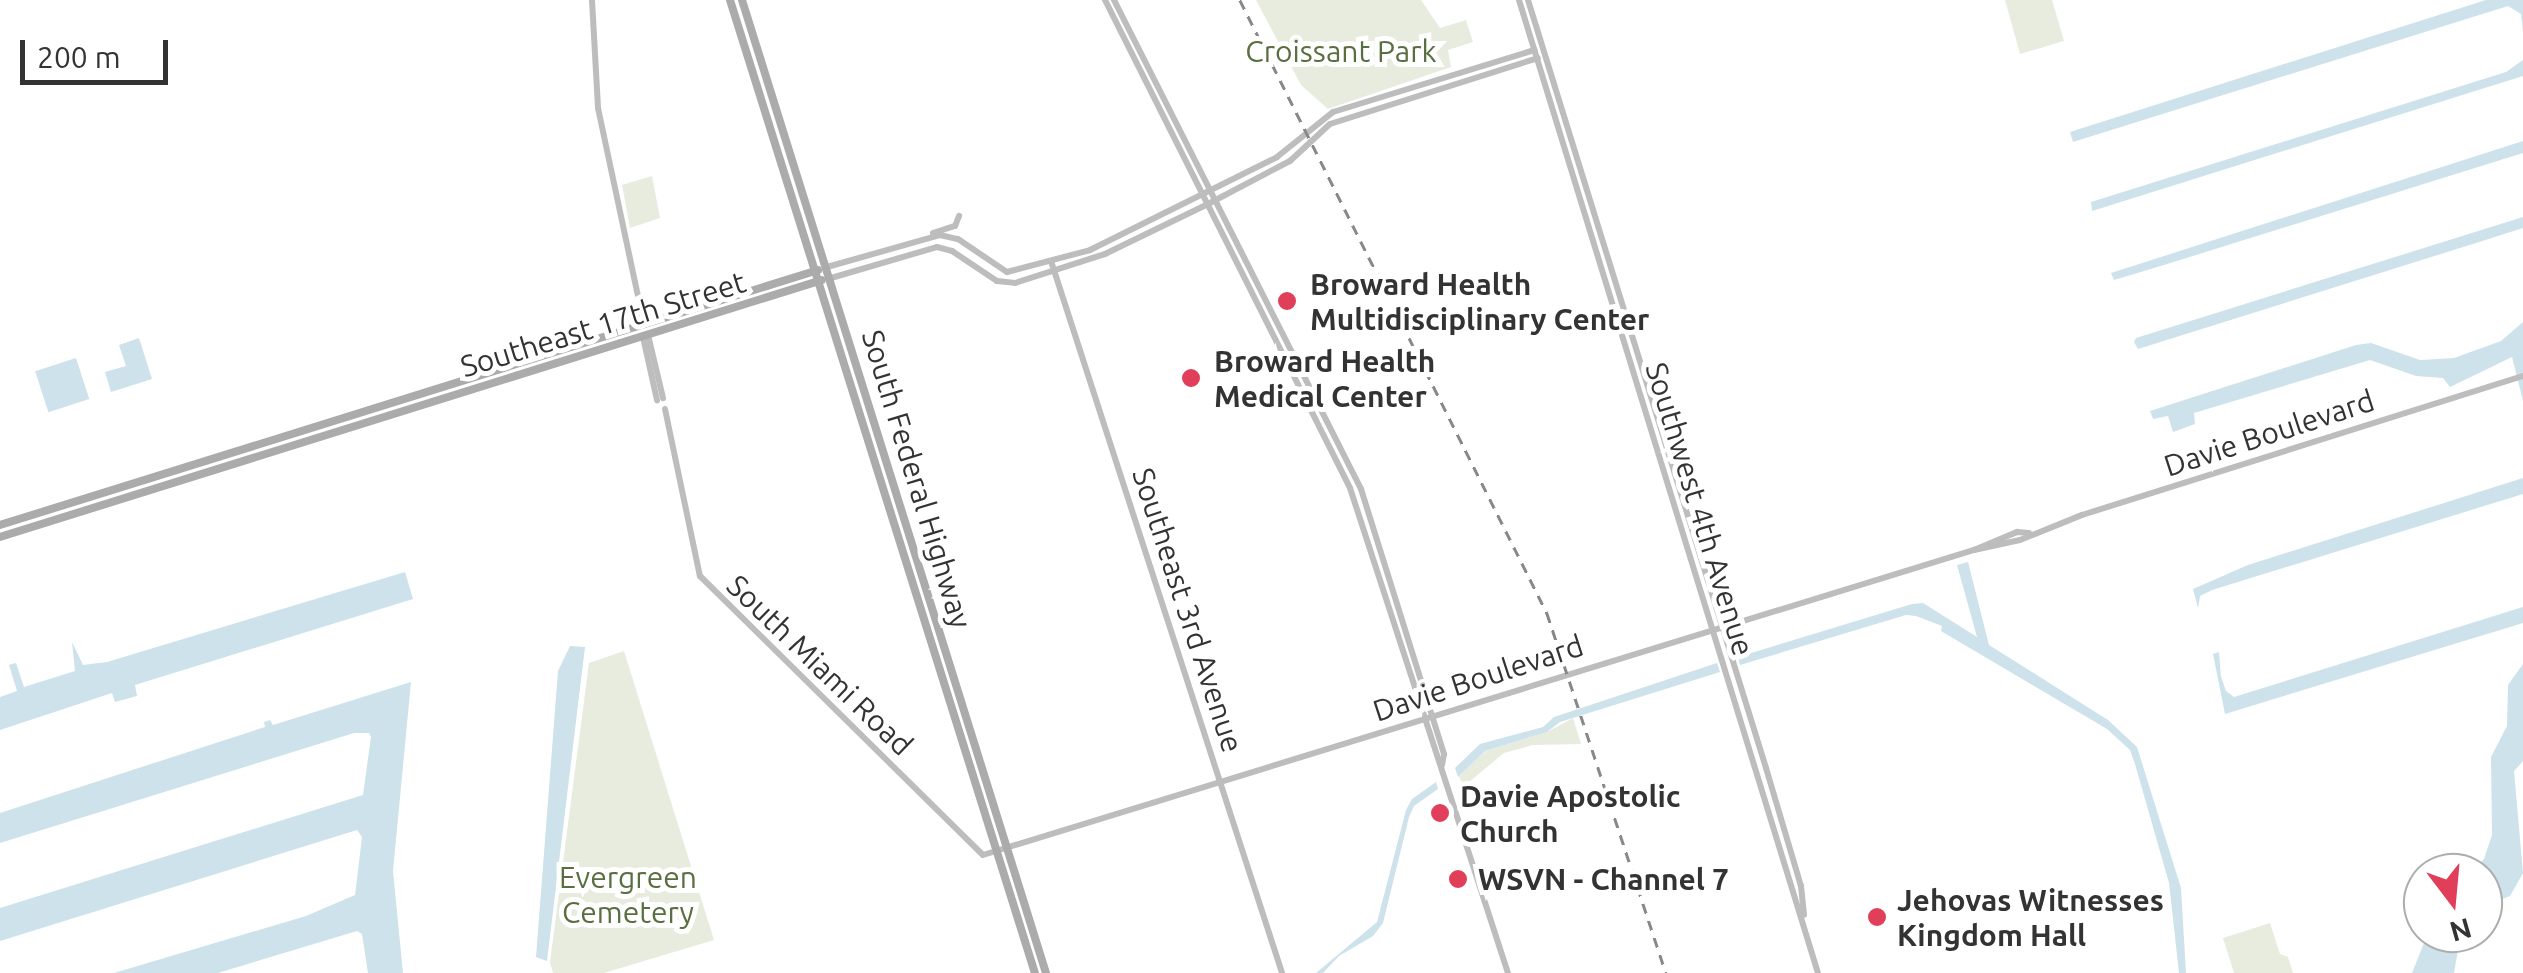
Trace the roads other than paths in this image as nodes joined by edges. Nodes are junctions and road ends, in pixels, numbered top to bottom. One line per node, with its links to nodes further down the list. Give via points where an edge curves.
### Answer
1 (592, 0): 26 (main road, via 598,108)
2 (730, 0): 10 (main road, South Federal Highway)
3 (742, 0): 12 (main road, South Federal Highway)
4 (1105, 0): 14 (main road)
5 (1114, 0): 14 (main road)
6 (1519, 0): 9 (main road, Southwest 4th Avenue)
7 (1528, 0): 8 (main road, Southwest 4th Avenue)
8 (1544, 52): 9 (main road); 42 (main road, Southwest 4th Avenue)
9 (1535, 54): 14 (main road, Southeast 17th Street, via 1334,112 1290,149); 15 (main road, Southeast 17th Street, via 1330,124 1290,161); 42 (main road, Southwest 4th Avenue)
10 (768, 120): 11 (main road, South Federal Highway); 12 (main road)
11 (772, 133): 13 (main road); 23 (main road, South Federal Highway)
12 (784, 134): 13 (main road, South Federal Highway)
13 (788, 145): 21 (main road, South Federal Highway)
14 (1207, 192): 15 (main road); 20 (main road, Southeast 17th Street, via 1100,246)
15 (1211, 202): 22 (main road, Southeast 17th Street, via 1105,254); 46 (main road, via 1350,488)
16 (959, 216): 17 (main road, via 955,226)
17 (924, 237): 18 (main road, Southeast 17th Street); 20 (main road, Southeast 17th Street, via 958,239 1007,272)
18 (888, 248): 19 (main road); 21 (main road, Southeast 17th Street)
19 (891, 259): 22 (main road, Southeast 17th Street, via 945,248 1002,283); 24 (main road, Southeast 17th Street)
20 (1051, 261): 22 (main road, Southeast 3rd Avenue)
21 (827, 267): 23 (main road, Southeast 17th Street); 24 (main road, South Federal Highway)
22 (1054, 270): 48 (main road, Southeast 3rd Avenue)
23 (816, 271): 25 (main road, South Federal Highway); 26 (main road, Southeast 17th Street)
24 (831, 278): 25 (main road, Southeast 17th Street); 35 (main road, South Federal Highway)
25 (819, 281): 27 (main road, Southeast 17th Street); 34 (main road, South Federal Highway)
26 (644, 325): 28 (main road); 30 (main road, Southeast 17th Street)
27 (646, 336): 28 (main road, Southeast 17th Street); 51 (main road, South Miami Road, via 700,576)
28 (631, 341): 32 (main road, Southeast 17th Street)
29 (2523, 376): 42 (main road, Davie Boulevard, via 1984,551)
30 (315, 425): 31 (main road, Southeast 17th Street); 32 (main road)
31 (300, 430): 33 (main road); 38 (main road, Southeast 17th Street)
32 (301, 442): 33 (main road, Southeast 17th Street)
33 (286, 446): 40 (main road, Southeast 17th Street)
34 (879, 476): 35 (main road); 36 (main road, South Federal Highway)
35 (895, 488): 37 (main road, South Federal Highway)
36 (885, 494): 37 (main road); 43 (main road, South Federal Highway)
37 (898, 499): 44 (main road, South Federal Highway)
38 (64, 504): 39 (main road, Southeast 17th Street); 40 (main road)
39 (0, 524)
40 (39, 524): 41 (main road, Southeast 17th Street)
41 (0, 537)
42 (1717, 627): 46 (main road, Davie Boulevard); 56 (main road, Southwest 4th Avenue, via 1799,880)
43 (948, 694): 44 (main road); 45 (main road, South Federal Highway)
44 (962, 704): 47 (main road, South Federal Highway)
45 (952, 708): 47 (main road); 50 (main road, South Federal Highway)
46 (1428, 718): 48 (main road, Davie Boulevard); 55 (main road)
47 (968, 720): 49 (main road, South Federal Highway)
48 (1221, 782): 49 (main road, Davie Boulevard); 54 (main road, Southeast 3rd Avenue)
49 (1008, 848): 50 (main road, Davie Boulevard); 53 (main road, South Federal Highway)
50 (996, 851): 51 (main road, Davie Boulevard); 52 (main road, South Federal Highway)
51 (983, 855)
52 (1035, 973)
53 (1046, 973)
54 (1282, 973)
55 (1508, 973)
56 (1818, 973)

